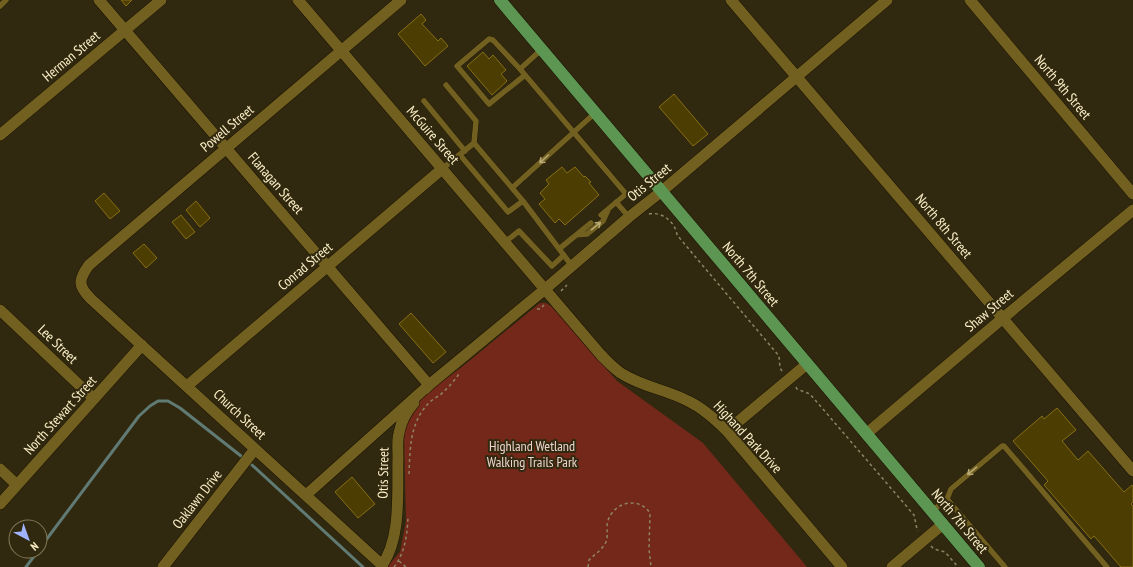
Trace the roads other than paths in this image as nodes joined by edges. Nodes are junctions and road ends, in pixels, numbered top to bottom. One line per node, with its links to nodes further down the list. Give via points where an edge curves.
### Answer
1 (6, 0): 10 (lane)
2 (100, 0): 11 (street, Flanagan Street)
3 (161, 0): 11 (street, Herman Street)
4 (298, 0): 13 (street, McGuire Street)
5 (401, 0): 13 (street, Powell Street)
6 (500, 0): 12 (main road, North 7th Street)
7 (731, 0): 16 (street, North 8th Street)
8 (887, 0): 16 (street, Otis Street)
9 (970, 0): 29 (street, North 9th Street)
10 (0, 6)
11 (126, 30): 21 (street, Herman Street); 23 (street, Flanagan Street)
12 (542, 49): 14 (lane); 19 (main road, North 7th Street)
13 (341, 51): 23 (street, Powell Street); 26 (street, McGuire Street)
14 (520, 69): 15 (lane); 15 (lane, via 493,40 488,39 457,66 489,104)
15 (525, 75): 20 (lane)
16 (797, 77): 28 (street, Otis Street); 46 (street, North 8th Street)
17 (446, 85): 22 (lane, via 476,121)
18 (424, 101): 24 (lane)
19 (595, 113): 20 (lane); 28 (main road, North 7th Street)
20 (574, 133): 27 (lane, one-way to 27); 31 (lane, via 626,194)
21 (0, 135)
22 (474, 143): 24 (lane); 27 (lane)
23 (226, 148): 41 (street, Flanagan Street); 43 (street, Powell Street, via 89,265)
24 (465, 151): 25 (lane)
25 (460, 155): 26 (lane); 30 (lane, via 508,212)
26 (442, 169): 38 (street, McGuire Street); 41 (street, Conrad Street)
27 (512, 188): 30 (lane)
28 (662, 191): 35 (street, Otis Street); 48 (main road, North 7th Street)
29 (1133, 194)
30 (523, 201): 39 (lane)
31 (616, 202): 32 (lane); 35 (lane)
32 (610, 208): 34 (lane); 37 (lane, one-way to 32, via 587,234 598,226)
33 (1133, 210): 46 (street, Shaw Street)
34 (601, 215)
35 (629, 217): 42 (street, Otis Street)
36 (591, 223): 37 (lane)
37 (576, 236): 39 (lane)
38 (505, 242): 40 (lane, via 519,231 552,266); 44 (street, McGuire Street)
39 (559, 249): 40 (lane)
40 (564, 256): 42 (lane)
41 (328, 266): 49 (street, Flanagan Street); 50 (street, Conrad Street)
42 (572, 266): 44 (street, Otis Street)
43 (80, 283): 47 (street, Church Street, via 84,292)
44 (544, 290): 49 (street, Otis Street); 52 (street, Highand Park Drive, via 618,371 697,406)
45 (0, 310): 51 (street, Lee Street)
46 (1002, 318): 53 (street, Shaw Street); 56 (street, North 8th Street)
47 (142, 345): 50 (street, Church Street); 51 (street, North Stewart Street)
48 (807, 364): 52 (street); 53 (main road, North 7th Street)
49 (428, 385): 58 (street, Otis Street); 63 (street, Otis Street, via 412,404 398,433 397,517 390,551)
50 (187, 386): 54 (street, Church Street)
51 (94, 399): 57 (street, North Stewart Street)
52 (726, 431): 65 (street, Highand Park Drive)
53 (866, 434): 61 (main road, North 7th Street)
54 (255, 449): 58 (street, Church Street); 64 (street, Oaklawn Drive)
55 (0, 469): 57 (street)
56 (1133, 471)
57 (17, 485): 60 (street, North Stewart Street)
58 (306, 495): 63 (street, Church Street)
59 (947, 499): 61 (lane); 68 (lane); 69 (lane, one-way to 59, via 1002,446 951,489)
60 (0, 504)
61 (932, 511): 62 (main road, North 7th Street)
62 (943, 524): 66 (street); 67 (main road, North 7th Street)
63 (381, 566)
64 (163, 567)
65 (842, 567)
66 (892, 567)
67 (979, 567)
68 (1005, 567)
69 (1107, 567)

